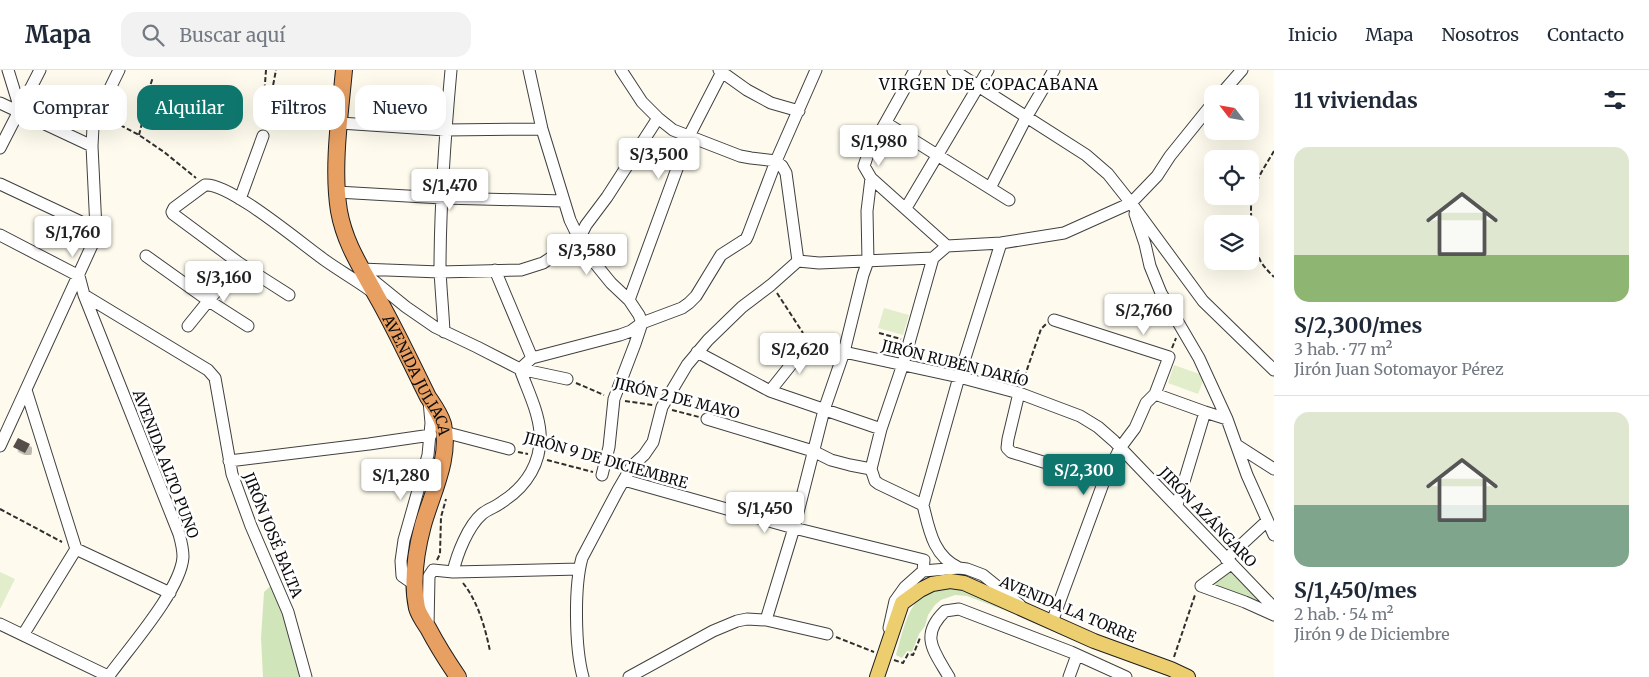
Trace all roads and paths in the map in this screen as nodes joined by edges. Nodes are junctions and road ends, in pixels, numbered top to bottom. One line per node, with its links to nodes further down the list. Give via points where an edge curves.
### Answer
1 (8, 70): 25 (street)
2 (40, 70): 18 (street)
3 (119, 70): 19 (street)
4 (266, 70): 20 (path)
5 (276, 70): 21 (path)
6 (344, 70): 22 (highway, AVENIDA JULIACA)
7 (451, 70): 33 (street)
8 (529, 70): 36 (street)
9 (621, 70): 32 (street, via 642,102)
10 (816, 70): 28 (street)
11 (915, 70): 34 (street)
12 (953, 70): 24 (street)
13 (988, 70): 24 (street)
14 (1054, 70): 30 (street)
15 (1242, 70): 23 (street)
16 (721, 71): 28 (street, via 771,103); 45 (street)
17 (154, 78): 43 (path)
18 (32, 85)
19 (112, 85)
20 (265, 85)
21 (273, 85)
22 (342, 85)
23 (1229, 85)
24 (978, 87): 30 (street); 49 (street)
25 (15, 95)
26 (0, 103): 27 (street)
27 (15, 109)
28 (799, 111): 50 (street)
29 (1204, 114): 60 (street, via 1157,176)
30 (1026, 116): 54 (street); 60 (street, via 1086,155 1108,174)
31 (15, 118): 47 (street)
32 (658, 118): 45 (street, via 673,130); 64 (street)
33 (446, 120)
34 (886, 123): 49 (street); 51 (street, via 865,160 864,166)
35 (127, 128): 43 (path)
36 (542, 129): 42 (street); 59 (street)
37 (60, 130): 46 (street)
38 (93, 130): 46 (street)
39 (263, 130): 44 (path)
40 (337, 130): 55 (highway, AVENIDA JULIACA)
41 (445, 130): 56 (street)
42 (446, 130)
43 (139, 134): 53 (path)
44 (263, 136): 57 (street)
45 (689, 136): 50 (street, via 740,156); 81 (street)
46 (92, 146): 62 (street)
47 (0, 148)
48 (1274, 150): 76 (path, via 1255,187 1251,205 1260,261)
49 (938, 155): 54 (street); 61 (street)
50 (776, 160): 69 (street, via 786,173); 84 (street, via 746,239 721,255 689,303)
51 (871, 178): 61 (street); 70 (street, via 867,211)
52 (0, 184): 62 (street)
53 (205, 185): 57 (street, via 216,186); 71 (street, via 172,212)
54 (990, 188): 58 (street)
55 (337, 192): 56 (street); 72 (highway, AVENIDA JULIACA, via 345,233)
56 (442, 198): 59 (street); 74 (street)
57 (240, 199): 78 (street)
58 (1009, 200)
59 (564, 202): 64 (street)
60 (1131, 203): 65 (street, via 1064,233); 87 (street, via 1161,293); 98 (street, via 1203,301)
61 (906, 208): 66 (street)
62 (96, 229): 75 (street, via 92,248)
63 (0, 235): 75 (street)
64 (579, 239): 73 (street, via 532,268); 81 (street, via 592,262)
65 (1001, 243): 66 (street); 99 (street)
66 (947, 246): 68 (street)
67 (146, 256): 82 (street)
68 (933, 258): 70 (street); 96 (street)
69 (798, 261): 70 (street); 77 (street)
70 (868, 261): 93 (street)
71 (239, 263): 80 (street); 82 (street)
72 (360, 269): 74 (street); 78 (highway, AVENIDA JULIACA); 88 (street, via 406,307)
73 (495, 270): 74 (street); 95 (street)
74 (440, 272): 88 (street)
75 (79, 276): 79 (street, AVENIDA ALTO PUNO); 101 (street)
76 (1274, 277)
77 (771, 285): 91 (path); 92 (street, via 742,307)
78 (376, 294): 112 (highway, AVENIDA JULIACA, via 438,413)
79 (84, 295): 119 (street, JIRÓN JOSÉ BALTA, via 212,374 217,383); 141 (street, AVENIDA ALTO PUNO, via 179,534 183,556)
80 (289, 295)
81 (629, 300): 84 (street)
82 (209, 301): 85 (street); 86 (street)
83 (1054, 320): 94 (street); 103 (path, via 1041,329)
84 (642, 323): 95 (street, via 620,335); 105 (street)
85 (188, 326)
86 (248, 326)
87 (1182, 327): 94 (path); 110 (street)
88 (444, 332): 97 (street)
89 (879, 333): 90 (path)
90 (902, 339)
91 (809, 342): 93 (street, JIRÓN RUBÉN DARÍO); 102 (street)
92 (698, 352): 102 (street); 106 (street)
93 (844, 352): 96 (street, JIRÓN RUBÉN DARÍO); 107 (street)
94 (1169, 357): 104 (street)
95 (532, 358): 97 (street)
96 (903, 364): 99 (street, JIRÓN RUBÉN DARÍO); 111 (street)
97 (520, 369): 100 (street); 118 (street, via 538,418)
98 (1274, 370)
99 (959, 377): 103 (street, JIRÓN RUBÉN DARÍO); 125 (street)
100 (567, 378): 105 (path, JIRÓN 2 DE MAYO)
101 (26, 390): 113 (street); 133 (street)
102 (770, 391): 107 (street)
103 (1019, 393): 115 (street, JIRÓN RUBÉN DARÍO, via 1090,421); 124 (street, via 1007,448)
104 (1155, 394): 108 (street); 115 (street, via 1146,403 1135,428)
105 (614, 399): 106 (path, JIRÓN 2 DE MAYO); 122 (street, via 610,447)
106 (662, 407): 109 (path, JIRÓN 2 DE MAYO); 123 (street, via 653,442)
107 (824, 410): 111 (street); 117 (street)
108 (1205, 412): 110 (street); 126 (street)
109 (707, 419): 117 (street, JIRÓN 2 DE MAYO)
110 (1228, 419): 114 (street)
111 (881, 429): 120 (street)
112 (437, 433): 116 (street, JIRÓN 9 DE DICIEMBRE); 119 (street); 148 (highway, AVENIDA JULIACA, via 444,458 418,544 415,569 418,611)
113 (1, 441)
114 (1238, 446): 121 (street); 128 (street)
115 (1120, 448): 124 (street); 126 (street, JIRÓN AZÁNGARO)
116 (509, 449): 118 (path, JIRÓN 9 DE DICIEMBRE)
117 (813, 451): 120 (street, JIRÓN 2 DE MAYO, via 832,460); 129 (street)
118 (538, 457): 122 (path, JIRÓN 9 DE DICIEMBRE); 139 (street, via 518,491 478,518 465,539)
119 (229, 461): 157 (street, JIRÓN JOSÉ BALTA, via 247,517 288,612)
120 (871, 469): 125 (street, via 876,482)
121 (1274, 469)
122 (602, 474)
123 (624, 480): 129 (street, JIRÓN 9 DE DICIEMBRE); 137 (street, via 590,541)
124 (1104, 481): 146 (street)
125 (923, 505): 132 (street)
126 (1177, 505): 134 (street, JIRÓN AZÁNGARO)
127 (0, 509): 133 (path)
128 (1267, 521): 131 (street); 134 (street)
129 (794, 528): 135 (street, JIRÓN 9 DE DICIEMBRE); 145 (street)
130 (440, 531): 138 (path, via 440,554)
131 (1274, 535)
132 (932, 542): 135 (street); 136 (street, via 945,559)
133 (76, 549): 141 (street); 150 (street)
134 (1229, 562): 140 (street); 142 (street, JIRÓN AZÁNGARO)
135 (924, 566): 136 (street, JIRÓN 9 DE DICIEMBRE); 152 (street, via 895,600 889,625)
136 (959, 568): 143 (street, via 983,575)
137 (580, 569): 139 (street); 159 (street, via 577,610)
138 (433, 570): 139 (street); 148 (street, via 429,576)
139 (453, 572): 151 (path, via 468,589 481,617)
140 (1201, 586): 144 (street); 155 (path)
141 (170, 593): 156 (street, AVENIDA ALTO PUNO)
142 (1274, 608)
143 (1029, 612): 146 (main road, AVENIDA LA TORRE); 152 (main road, AVENIDA LA TORRE, via 964,583 932,584 902,604)
144 (1274, 615)
145 (766, 620): 149 (street); 160 (street, via 747,619 726,625)
146 (1052, 622): 155 (main road, AVENIDA LA TORRE)
147 (0, 624): 150 (street)
148 (428, 629): 158 (highway, AVENIDA JULIACA)
149 (827, 634): 152 (path)
150 (23, 635): 156 (street)
151 (490, 651)
152 (888, 655): 153 (path, via 903,663 908,654); 161 (main road)
153 (913, 655)
154 (1078, 655): 162 (street, via 959,609 945,611 930,631 933,648); 163 (street); 164 (street)
155 (1171, 669): 165 (main road, AVENIDA LA TORRE)
156 (108, 676)
157 (306, 677)
158 (458, 677)
159 (583, 677)
160 (629, 677)
161 (877, 677)
162 (949, 677)
163 (1069, 677)
164 (1126, 677)
165 (1188, 677)

